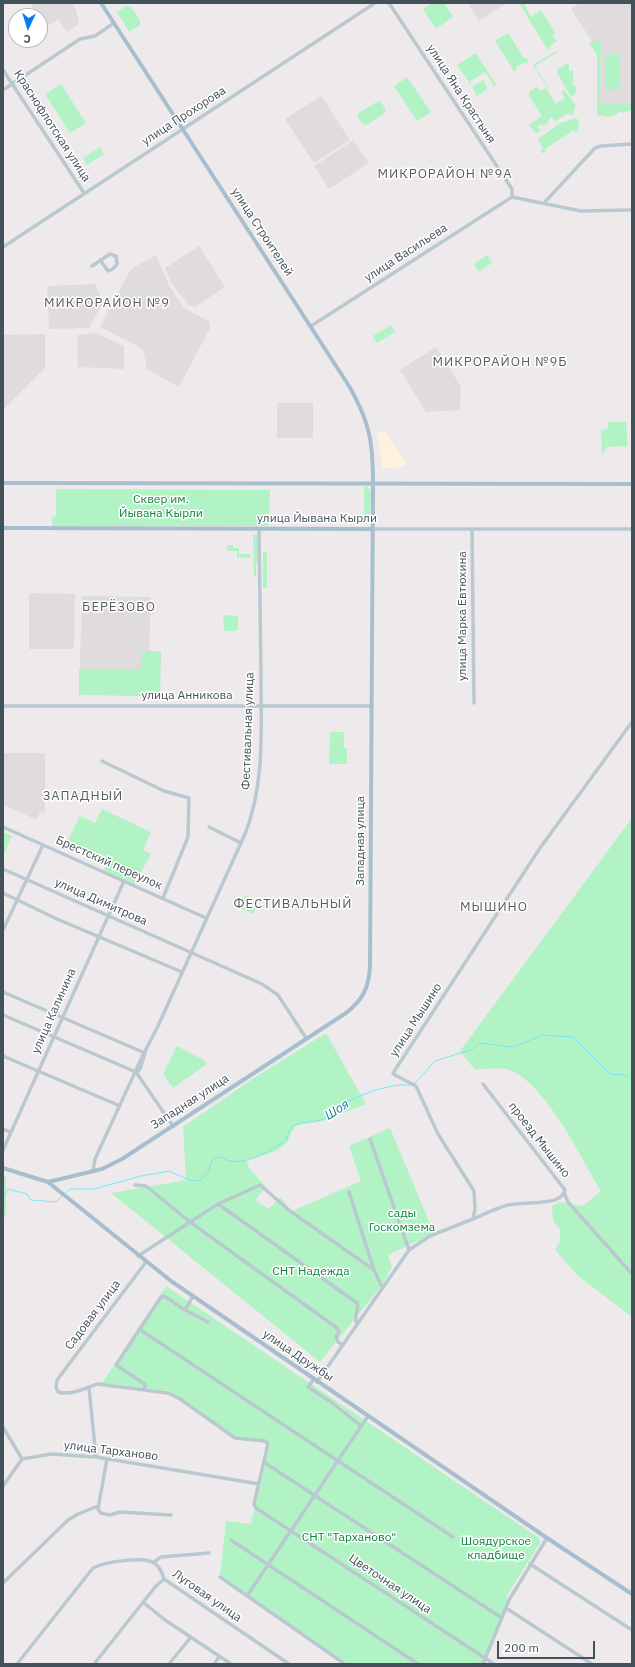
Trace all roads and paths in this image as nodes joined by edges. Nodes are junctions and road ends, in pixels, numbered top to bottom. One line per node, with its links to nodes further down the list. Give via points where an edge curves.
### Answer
1 (101, 3): 4 (main road, улица Строителей)
2 (376, 3): 8 (street, улица Прохорова)
3 (389, 3): 11 (street, улица Яна Крастыня, via 512,189)
4 (114, 23): 6 (street, via 95,36 80,39); 8 (main road, улица Строителей)
5 (3, 70): 6 (street, Краснофлотская улица)
6 (12, 84): 7 (street); 10 (street, Краснофлотская улица)
7 (3, 90)
8 (183, 128): 10 (street, улица Прохорова); 17 (main road, улица Строителей)
9 (632, 144): 12 (street, via 595,148)
10 (84, 193): 14 (street, улица Прохорова)
11 (512, 197): 12 (street); 17 (street, улица Васильева)
12 (544, 203): 13 (street, via 582,210)
13 (632, 210)
14 (3, 247)
15 (100, 260): 15 (street, via 110,254 116,256 117,264 108,271); 16 (street)
16 (92, 266)
17 (310, 326): 19 (main road, улица Строителей, via 349,386 365,419 371,441)
18 (3, 483): 19 (main road)
19 (373, 484): 20 (main road); 22 (main road, Западная улица)
20 (632, 484)
21 (3, 528): 23 (main road, улица Йывана Кырли)
22 (372, 528): 23 (main road, улица Йывана Кырли); 24 (street, улица Йывана Кырли); 29 (main road, Западная улица)
23 (259, 529): 28 (street, Фестивальная улица)
24 (472, 529): 25 (street, улица Йывана Кырли); 26 (street, улица Марка Евтюхина)
25 (632, 529)
26 (474, 703)
27 (3, 706): 28 (street, улица Анникова)
28 (261, 706): 29 (street, улица Анникова); 33 (street, Фестивальная улица)
29 (372, 706): 54 (main road, Западная улица, via 370,979 358,1003)
30 (632, 722): 73 (street, улица Мышино, via 540,848 394,1070 394,1074 416,1086 438,1134 474,1191)
31 (102, 761): 42 (street, via 164,791 189,798 188,837)
32 (248, 807): 33 (street)
33 (254, 809): 36 (street, Фестивальная улица)
34 (3, 827): 37 (street, Брестский переулок)
35 (209, 827): 36 (street)
36 (241, 843): 45 (street, Фестивальная улица)
37 (43, 845): 39 (street); 40 (street, Брестский переулок)
38 (3, 869): 39 (street, улица Димитрова)
39 (26, 879): 43 (street); 44 (street, улица Димитрова)
40 (124, 881): 42 (street, Брестский переулок); 44 (street, улица Калинина)
41 (3, 894): 43 (street)
42 (163, 898): 45 (street, Брестский переулок)
43 (17, 900): 46 (street); 47 (street)
44 (108, 915): 47 (street, улица Калинина); 48 (street, улица Димитрова)
45 (206, 918): 48 (street, Фестивальная улица)
46 (3, 930)
47 (98, 936): 49 (street); 52 (street, улица Калинина)
48 (190, 952): 49 (street, Фестивальная улица); 54 (street, улица Димитрова, via 269,988 281,999)
49 (182, 972): 55 (street, Фестивальная улица)
50 (3, 992): 52 (street)
51 (3, 1015): 53 (street)
52 (62, 1018): 53 (street, улица Калинина); 55 (street)
53 (54, 1036): 57 (street, улица Калинина); 58 (street)
54 (306, 1038): 61 (main road, Западная улица)
55 (145, 1053): 58 (street, Фестивальная улица, via 140,1069)
56 (3, 1056): 57 (street)
57 (38, 1070): 60 (street); 63 (street, улица Калинина)
58 (136, 1072): 60 (street, Фестивальная улица); 61 (street)
59 (483, 1084): 71 (street, проезд Мышино, via 563,1186)
60 (120, 1106): 67 (street, Фестивальная улица, via 95,1158)
61 (173, 1126): 67 (main road, Западная улица, via 122,1159)
62 (3, 1129): 63 (street)
63 (10, 1132): 65 (street, улица Калинина)
64 (370, 1139): 75 (street)
65 (3, 1150)
66 (3, 1168): 68 (main road, улица Дружбы)
67 (94, 1171): 68 (main road, Западная улица)
68 (48, 1182): 76 (main road, улица Дружбы)
69 (135, 1186): 74 (street, via 146,1186)
70 (349, 1192): 78 (street)
71 (564, 1193): 73 (street, проезд Мышино, via 557,1199 546,1202 507,1205); 79 (street, via 568,1202)
72 (218, 1204): 74 (street); 78 (street, via 260,1185 290,1211); 84 (street, via 357,1303 358,1308 354,1316)
73 (473, 1219): 75 (street, via 430,1236)
74 (190, 1222): 76 (street); 86 (street, via 337,1328 338,1342)
75 (409, 1250): 80 (street)
76 (138, 1256): 77 (main road, улица Дружбы)
77 (146, 1262): 81 (main road, улица Дружбы); 88 (street, Садовая улица, via 57,1380 56,1387 60,1393)
78 (374, 1270): 80 (street)
79 (632, 1274)
80 (382, 1287): 84 (street)
81 (194, 1296): 82 (street); 87 (main road, улица Дружбы)
82 (185, 1310): 83 (street); 85 (street, via 164,1296 161,1297)
83 (208, 1322)
84 (357, 1325): 86 (street)
85 (139, 1329): 89 (street, via 116,1365 146,1385); 96 (street)
86 (343, 1345): 87 (street)
87 (316, 1380): 90 (main road, улица Дружбы); 91 (street, via 308,1388 331,1402)
88 (89, 1388): 89 (street, via 104,1384); 93 (street)
89 (144, 1390): 97 (street, via 168,1393 180,1399 235,1438 265,1441 268,1444)
90 (368, 1416): 91 (street); 105 (main road, улица Дружбы)
91 (361, 1426): 96 (street)
92 (3, 1427): 94 (street)
93 (96, 1457): 94 (street, улица Тарханово, via 51,1454); 95 (street, улица Тарханово)
94 (22, 1459): 99 (street)
95 (106, 1459): 98 (street, улица Тарханово); 101 (street)
96 (338, 1460): 100 (street); 104 (street)
97 (265, 1463): 98 (street); 100 (street)
98 (259, 1484): 103 (street, Цветочная улица, via 254,1504 256,1508)
99 (3, 1486)
100 (314, 1496): 103 (street); 118 (street)
101 (98, 1506): 102 (street, via 104,1514 120,1512); 113 (street, via 68,1520)
102 (171, 1515)
103 (292, 1530): 109 (street); 122 (street, Цветочная улица)
104 (453, 1537)
105 (547, 1538): 110 (street); 114 (main road, улица Дружбы)
106 (231, 1540): 109 (street)
107 (209, 1553): 108 (street, via 161,1557)
108 (154, 1562): 112 (street, Луговая улица); 123 (street, via 132,1560 102,1564 93,1568)
109 (268, 1564): 115 (street); 130 (street)
110 (530, 1564): 117 (street); 119 (street)
111 (220, 1577): 115 (street)
112 (164, 1579): 116 (street); 128 (street, Луговая улица)
113 (3, 1583)
114 (632, 1594)
115 (247, 1596): 129 (street)
116 (144, 1603): 120 (street); 124 (street)
117 (506, 1608): 118 (street); 133 (street)
118 (502, 1618): 122 (street)
119 (632, 1630)
120 (191, 1637): 121 (street); 125 (street)
121 (220, 1656): 126 (street); 127 (street)
122 (486, 1658): 131 (street); 132 (street, Цветочная улица)
123 (17, 1664)
124 (94, 1664)
125 (169, 1664)
126 (214, 1664)
127 (231, 1664)
128 (289, 1664)
129 (345, 1664)
130 (418, 1664)
131 (483, 1664)
132 (494, 1664)
133 (592, 1664)

